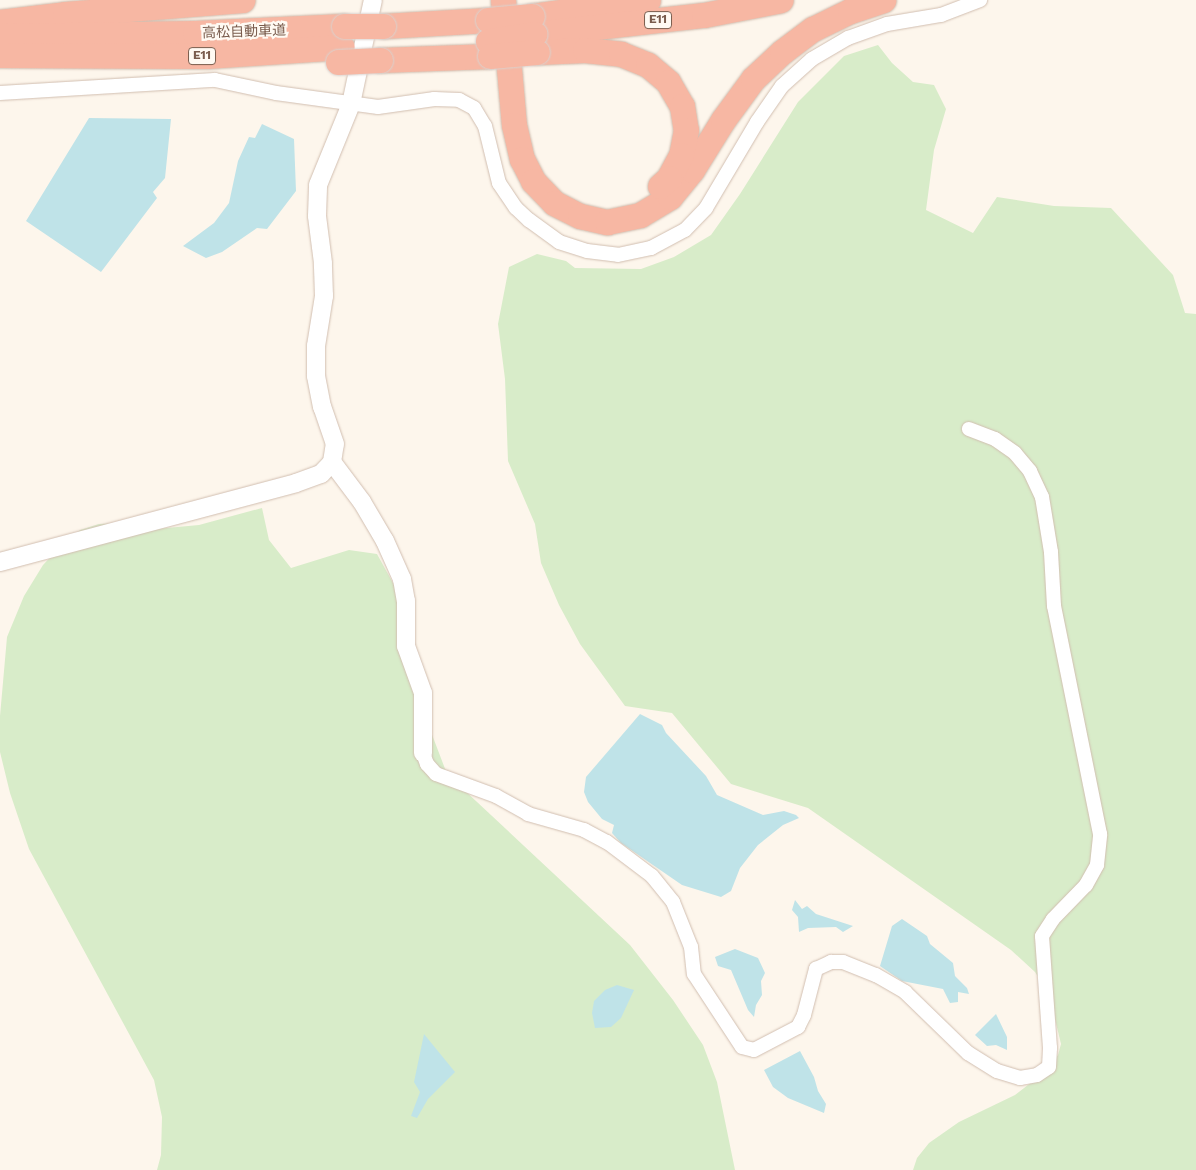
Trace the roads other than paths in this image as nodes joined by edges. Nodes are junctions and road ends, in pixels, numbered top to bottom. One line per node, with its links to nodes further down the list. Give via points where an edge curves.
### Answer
1 (242, 0): 10 (highway)
2 (373, 0): 17 (street)
3 (503, 0): 6 (highway, via 514,125 522,159 533,181 554,203 580,216 607,222 640,215 670,197 753,79 782,52 813,29)
4 (648, 0): 9 (highway, E11)
5 (781, 0): 9 (highway, E11, via 704,15)
6 (883, 0)
7 (980, 0): 17 (street, via 941,14 887,24 856,35 812,59 782,86 706,208 685,230 651,248 618,255 587,251 559,242 516,208 499,183 485,126 474,108 458,100 434,98 378,107)
8 (0, 22): 10 (highway)
9 (530, 25): 9 (highway, via 525,116 533,149 548,179 567,196 593,205 619,207 648,198 670,178 681,155 686,130 682,106 668,82 648,65 621,54 585,50); 12 (highway, bridge); 12 (highway, E11, bridge)
10 (64, 35): 11 (highway, 高松自動車道 / E11); 14 (highway, 高松自動車道 / E11, via 195,33); 14 (highway, 高松自動車道 / E11, via 206,56); 15 (highway, 高松自動車道 / E11)
11 (0, 36)
12 (489, 39): 13 (highway); 13 (highway, 高松自動車道 / E11)
13 (382, 44): 14 (highway, 高松自動車道 / E11, bridge); 14 (highway, bridge)
14 (341, 45)
15 (0, 55)
16 (0, 93): 17 (street, via 215,80)
17 (350, 104): 19 (street, via 318,185 317,216 324,296 316,346 316,376 322,407 335,444)
18 (969, 429): 21 (street, via 995,439 1015,453 1030,471 1042,497 1051,552 1054,606 1100,834 1097,865 1086,885 1053,918 1042,936 1050,1048 1049,1067 1037,1075 1020,1078 997,1072 968,1052 905,992 876,975 843,962 831,962 816,969 798,1028 754,1050 742,1047 694,974 691,947 673,902 652,876 607,842 584,830 528,814 496,796 436,774)
19 (332, 462): 20 (street, via 321,474 296,483); 21 (street, via 367,510 402,579 406,601 406,646 423,693)
20 (0, 562)
21 (423, 753)

